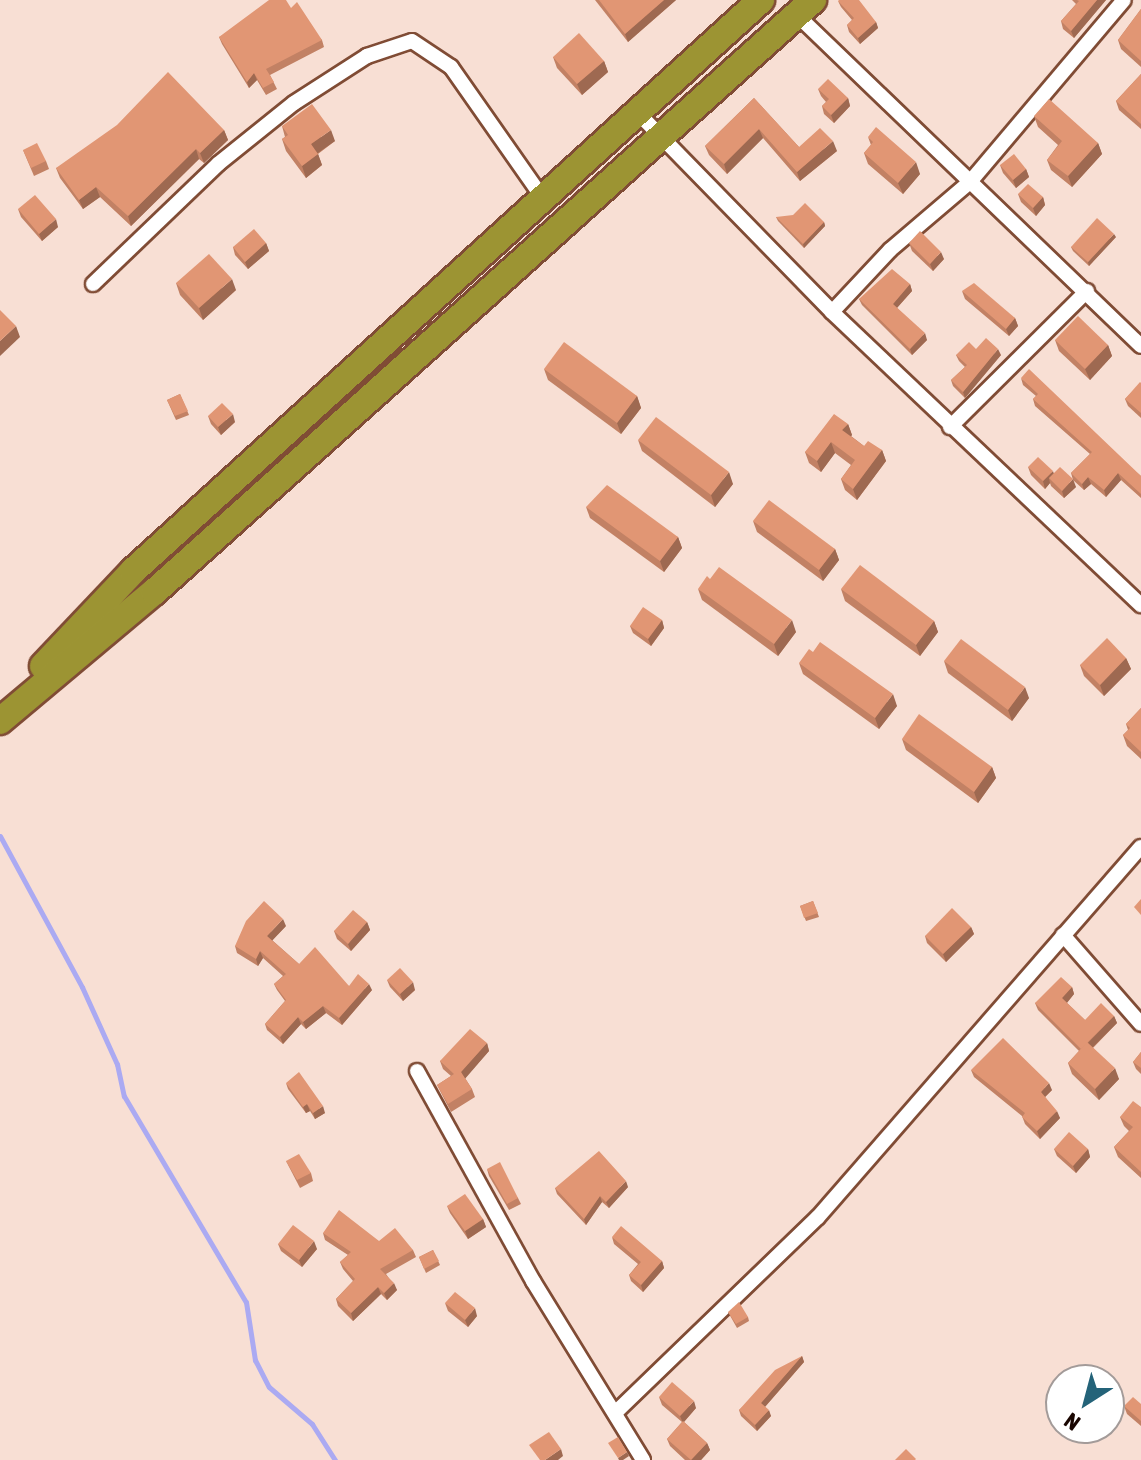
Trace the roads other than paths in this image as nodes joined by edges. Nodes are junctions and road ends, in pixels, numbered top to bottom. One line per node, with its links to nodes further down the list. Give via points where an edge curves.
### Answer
1 (761, 0): 4 (highway)
2 (1124, 0): 6 (street)
3 (805, 8): 5 (highway); 6 (street)
4 (639, 114): 5 (street); 7 (highway)
5 (661, 139): 10 (street); 15 (highway, via 154,592)
6 (970, 182): 9 (street); 10 (street, via 890,250)
7 (545, 201): 8 (street, via 451,67 412,41 367,56 294,103 218,164); 14 (highway, via 133,571)
8 (93, 284)
9 (1087, 291): 11 (street); 12 (street)
10 (832, 312): 12 (street)
11 (1141, 346)
12 (950, 427): 13 (street)
13 (1141, 605)
14 (0, 711)
15 (0, 721)
16 (1141, 847): 17 (street)
17 (1063, 935): 18 (street); 20 (street, via 818,1217)
18 (1141, 1024)
19 (417, 1071): 20 (street, via 533,1281)
20 (615, 1413): 21 (street)
21 (643, 1460)

